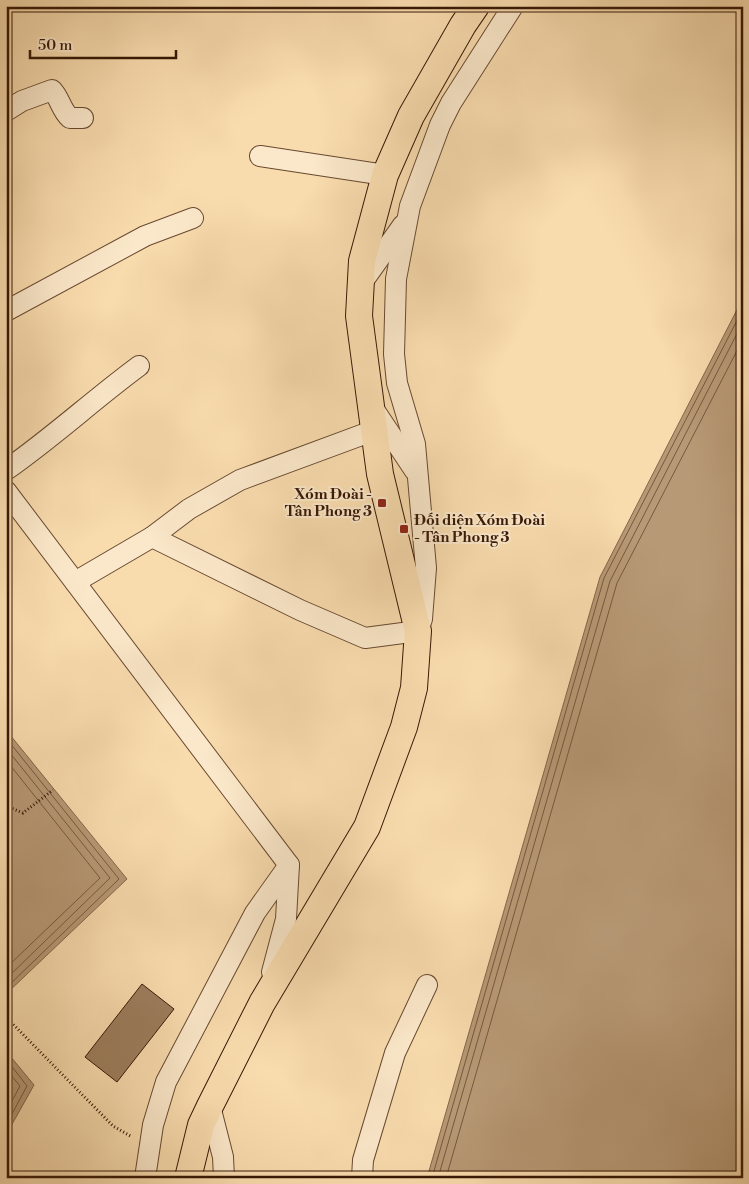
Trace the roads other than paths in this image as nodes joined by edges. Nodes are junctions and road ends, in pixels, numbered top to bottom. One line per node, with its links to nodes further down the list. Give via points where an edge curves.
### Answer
1 (476, 6): 6 (main road, via 410,116)
2 (513, 6): 8 (street, via 451,103 418,178)
3 (6, 111): 4 (street, via 52,90 70,118)
4 (83, 118)
5 (260, 156): 6 (street)
6 (386, 175): 9 (main road, via 364,252)
7 (194, 218): 10 (street, via 145,236)
8 (405, 222): 9 (street); 14 (street, via 396,279 394,354 397,383 415,444)
9 (360, 284): 12 (main road, via 359,316)
10 (6, 311)
11 (138, 366): 13 (street)
12 (373, 418): 14 (street); 16 (street, via 240,480 189,509); 18 (main road, via 380,474)
13 (6, 470)
14 (418, 474): 18 (street, via 426,568)
15 (6, 491): 17 (street)
16 (152, 537): 17 (street); 18 (street, via 364,638)
17 (75, 582): 19 (street)
18 (418, 631): 21 (main road, via 414,688 404,727 367,827)
19 (289, 865): 21 (street, via 286,919); 23 (street, via 255,913 166,1082 153,1125)
20 (427, 985): 26 (street, via 395,1053 364,1160)
21 (262, 1003): 22 (main road)
22 (210, 1106): 24 (main road, via 201,1125); 25 (street, via 223,1157)
23 (145, 1178)
24 (188, 1178)
25 (224, 1178)
26 (362, 1178)

